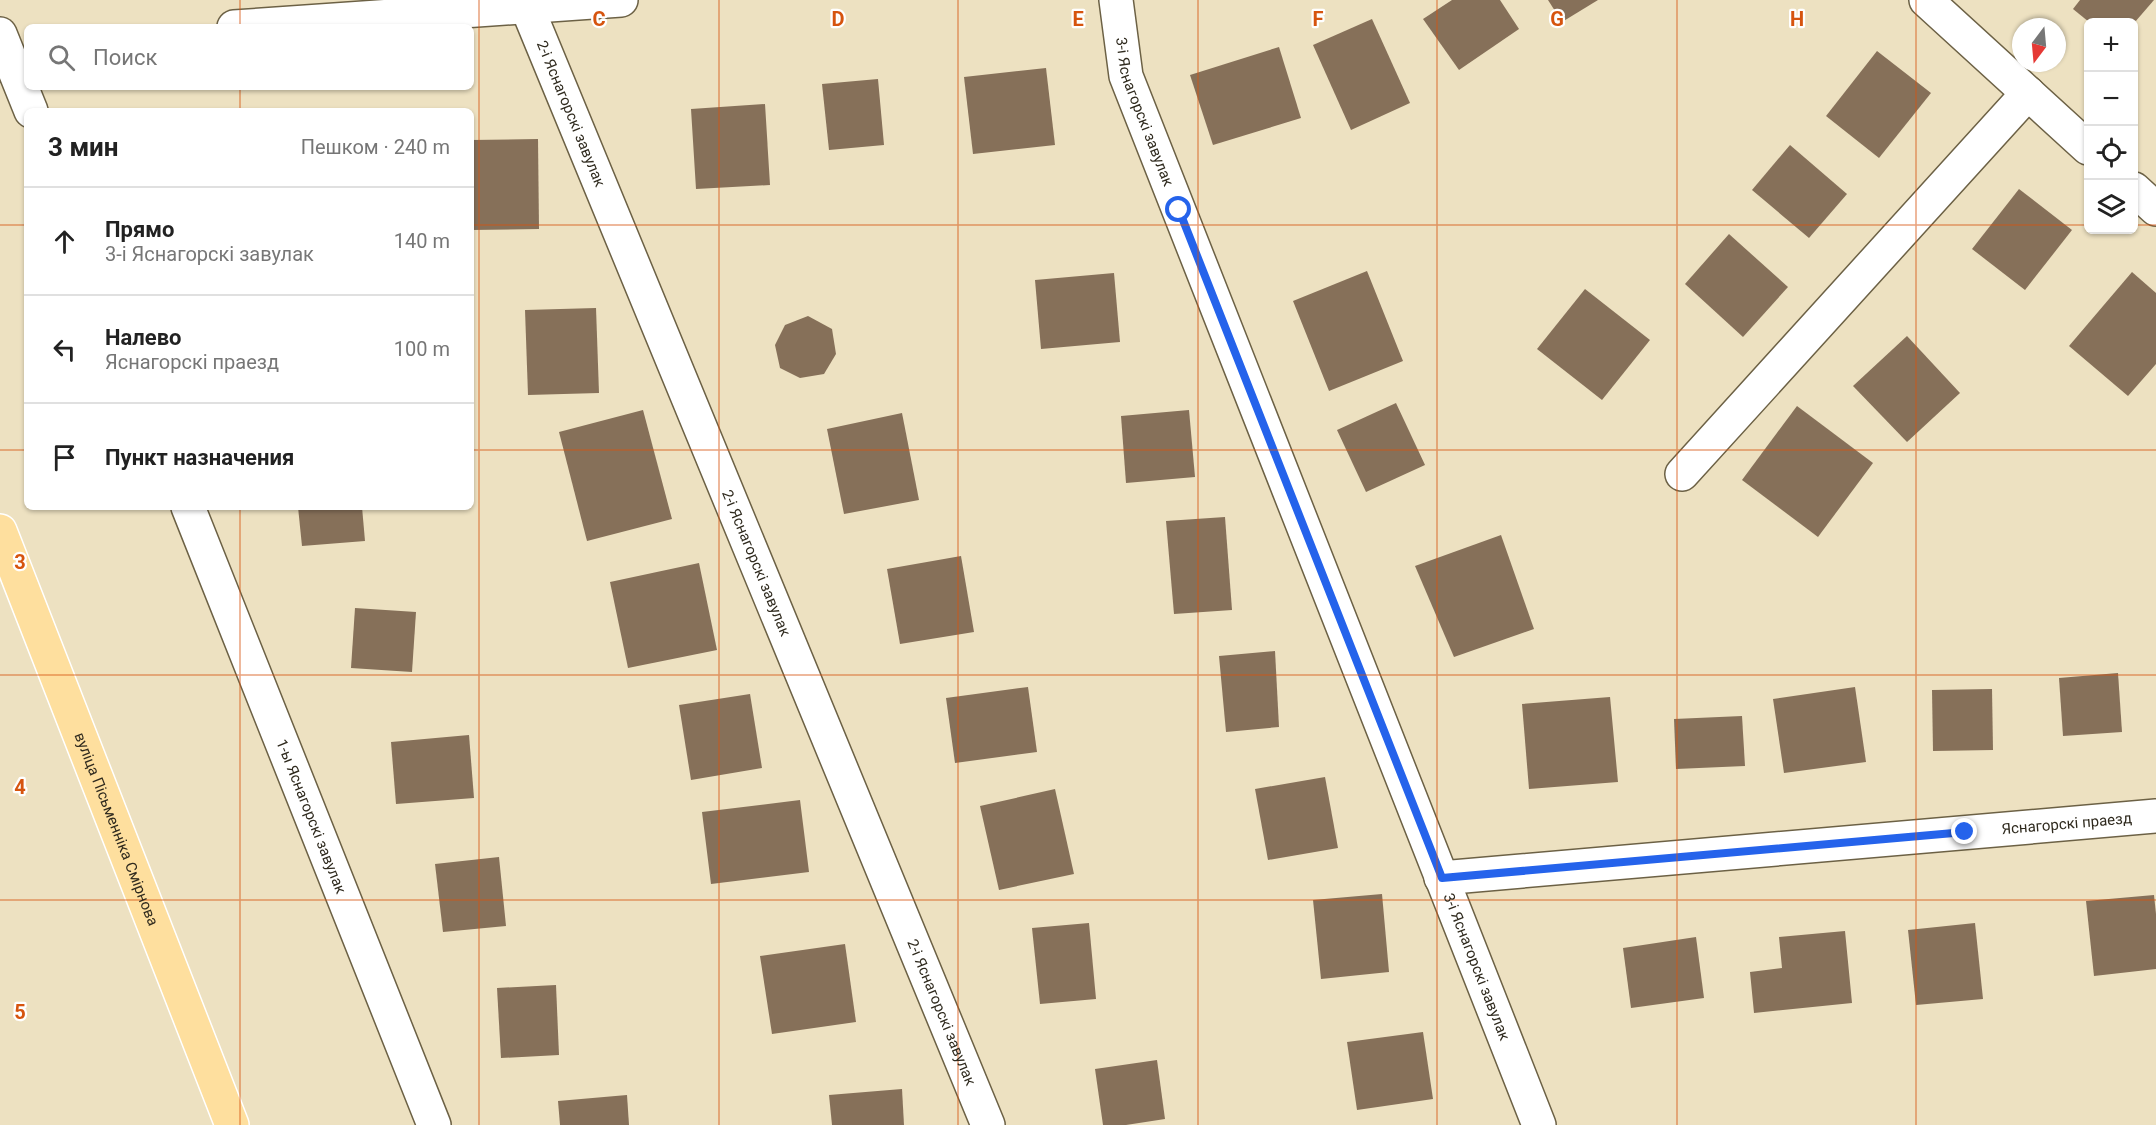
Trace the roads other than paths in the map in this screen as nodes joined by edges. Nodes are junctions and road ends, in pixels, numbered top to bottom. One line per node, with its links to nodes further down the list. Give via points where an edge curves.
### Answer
1 (621, 0): 4 (street)
2 (1116, 0): 18 (street, 3-і Яснагорскі завулак, via 1126,76)
3 (1926, 0): 9 (street)
4 (525, 3): 5 (street); 21 (street, 2-і Яснагорскі завулак)
5 (270, 24)
6 (8, 40): 7 (street)
7 (24, 89)
8 (24, 90): 10 (street)
9 (2028, 93): 11 (street); 14 (street)
10 (30, 108)
11 (2084, 144)
12 (2138, 193): 13 (street)
13 (2156, 209)
14 (1682, 474)
15 (189, 510): 20 (street, 1-ы Яснагорскі завулак)
16 (0, 531): 19 (main road, вуліца Пісьменніка Смірнова)
17 (2156, 816): 18 (street, Яснагорскі праезд)
18 (1442, 878): 22 (street, 3-і Яснагорскі завулак)
19 (232, 1125)
20 (434, 1125)
21 (987, 1125)
22 (1539, 1125)

